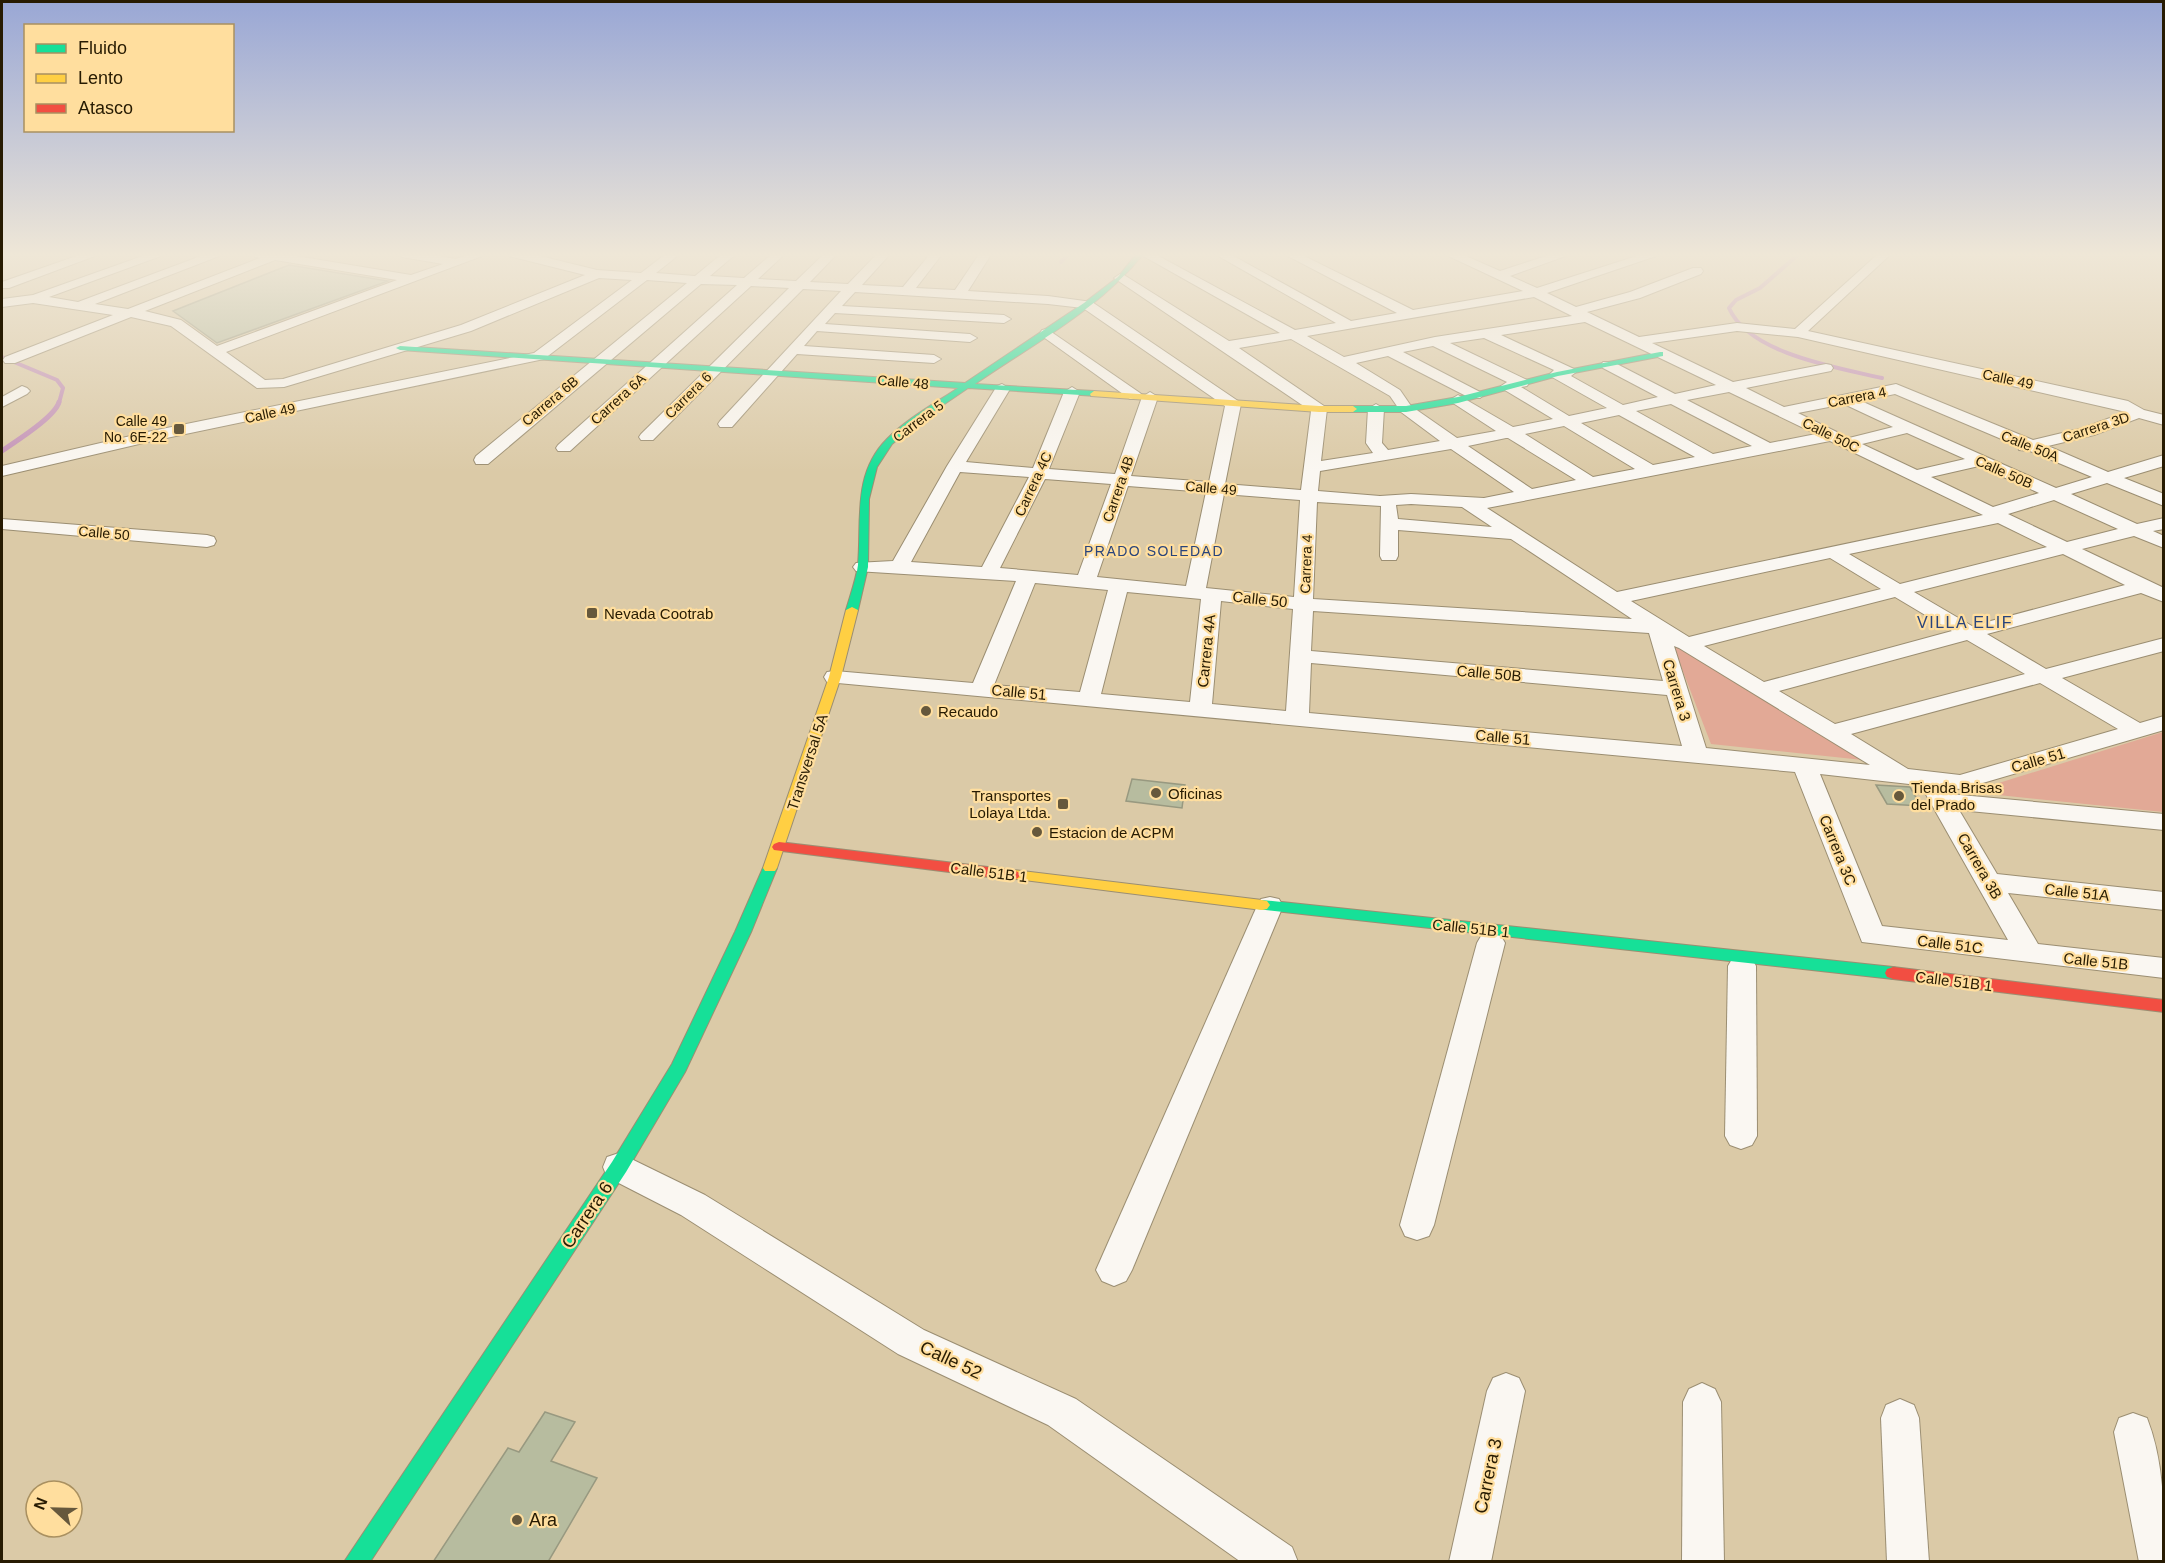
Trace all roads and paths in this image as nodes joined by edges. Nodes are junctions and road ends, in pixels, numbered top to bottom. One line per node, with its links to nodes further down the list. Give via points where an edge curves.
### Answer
1 (99, 326): 34 (street)
2 (180, 326): 30 (street)
3 (286, 326): 30 (street)
4 (466, 326): 27 (street)
5 (578, 326): 32 (street)
6 (641, 326): 35 (street, Carrera 6B)
7 (699, 326): 37 (street, Carrera 6A)
8 (757, 326): 40 (street, Carrera 6)
9 (1057, 326): 19 (street, Carrera 5)
10 (1118, 326): 56 (street)
11 (1195, 326): 26 (street)
12 (1277, 326): 22 (street)
13 (1338, 326): 22 (street)
14 (1426, 326): 24 (street)
15 (1521, 326): 20 (street)
16 (1601, 326): 25 (street, Calle 50C)
17 (1806, 326): 21 (street)
18 (813, 327): 23 (street); 28 (street)
19 (1047, 333): 45 (street, Carrera 5); 51 (street)
20 (1485, 333): 24 (street); 42 (street)
21 (1798, 333): 25 (street, Calle 49, via 1744,327 1698,330); 62 (street, Calle 49, via 2128,406)
22 (1294, 335): 26 (street); 36 (street)
23 (970, 338)
24 (1443, 340): 29 (street); 43 (street)
25 (1635, 342): 31 (street, Calle 50C)
26 (1227, 346): 57 (street)
27 (400, 348): 30 (street, via 284,383 262,385); 32 (street, Calle 48)
28 (793, 349): 33 (street); 41 (street)
29 (1389, 351): 36 (street); 50 (street)
30 (214, 352)
31 (1660, 354): 38 (street, Calle 48); 44 (street, Calle 50C)
32 (539, 356): 35 (street, Calle 48); 79 (street, Calle 49)
33 (934, 359)
34 (10, 360)
35 (598, 361): 37 (street, Calle 48); 75 (street, Carrera 6B)
36 (1341, 362): 59 (street, via 1395,393)
37 (656, 364): 40 (street, Calle 48); 72 (street, Carrera 6A)
38 (1608, 364): 42 (street, Calle 48); 52 (street)
39 (1826, 368): 44 (street)
40 (714, 369): 41 (street, Calle 48); 68 (street, Carrera 6)
41 (772, 373): 45 (street, Calle 48); 65 (street)
42 (1563, 373): 43 (street, Calle 48); 60 (street)
43 (1515, 384): 50 (street, Calle 48); 64 (street)
44 (1729, 386): 52 (street); 61 (street, Calle 50C)
45 (964, 387): 46 (street, Calle 48); 108 (street, Carrera 5, via 889,442 872,467 864,499)
46 (1002, 389): 49 (street, Calle 48); 80 (street)
47 (1896, 389): 53 (street, Carrera 4); 71 (street, Calle 50A)
48 (22, 391): 55 (street)
49 (1072, 392): 51 (street, Calle 48); 84 (street, Carrera 4C)
50 (1475, 395): 54 (street, Calle 48)
51 (1142, 396): 56 (street, Calle 48); 88 (street, Carrera 4B)
52 (1672, 398): 60 (street); 73 (street)
53 (1845, 399): 61 (street, Carrera 4); 66 (street, Calle 50B)
54 (1458, 400): 59 (street, Calle 48); 67 (street)
55 (2, 403)
56 (1233, 404): 57 (street, Calle 48); 90 (street, Carrera 4A)
57 (1319, 409): 58 (street, Calle 48); 81 (street, Carrera 4)
58 (1376, 409): 59 (street, Calle 48); 74 (street, via 1374,443)
59 (1406, 410): 70 (street)
60 (1620, 410): 64 (street); 76 (street)
61 (1782, 412): 69 (street, Calle 50C)
62 (2138, 413): 63 (street, Calle 49); 71 (street, Carrera 3D, via 2088,432)
63 (2163, 420)
64 (1569, 421): 67 (street); 83 (street)
65 (726, 424)
66 (1907, 428): 69 (street, Calle 49); 78 (street, Calle 50B)
67 (1510, 431): 70 (street); 89 (street)
68 (647, 437)
69 (1840, 440): 73 (street, Calle 49); 85 (street, Calle 50C)
70 (1453, 443): 74 (street); 91 (street)
71 (2029, 446): 78 (street, Carrera 3D); 86 (street, Calle 50A)
72 (564, 448)
73 (1769, 449): 76 (street, Calle 49)
74 (1383, 455): 81 (street)
75 (482, 460)
76 (1712, 460): 83 (street, Calle 49)
77 (2163, 460): 86 (street)
78 (1979, 461): 85 (street, Carrera 3D); 92 (street, Calle 50B)
79 (36, 462): 82 (street, Calle 49); 87 (street)
80 (955, 466): 84 (street, Calle 49); 109 (street)
81 (1312, 467): 93 (street, Carrera 4)
82 (2, 471)
83 (1652, 472): 89 (street, Calle 49)
84 (1039, 474): 88 (street, Calle 49); 110 (street, Carrera 4C)
85 (1914, 476): 97 (street, Calle 50C)
86 (2108, 477): 92 (street); 95 (street, Calle 50A)
87 (2, 478)
88 (1121, 480): 90 (street, Calle 49); 112 (street, Carrera 4B)
89 (1587, 483): 91 (street, Calle 49)
90 (1216, 488): 93 (street, Calle 49); 116 (street, Carrera 4A)
91 (1528, 494): 96 (street, Calle 49)
92 (2054, 494): 97 (street); 101 (street, Calle 50B)
93 (1309, 496): 94 (street, Calle 49); 118 (street, Carrera 4)
94 (1380, 501): 96 (street, Calle 49, via 1411,498); 99 (street, via 1389,508)
95 (2163, 501)
96 (1468, 503): 102 (street)
97 (1996, 515): 105 (street, Calle 50C); 106 (street)
98 (2163, 523): 101 (street)
99 (1389, 524): 102 (street); 107 (street)
100 (2, 525): 103 (street, Calle 50)
101 (2136, 531): 104 (street, Calle 50B); 105 (street)
102 (1518, 534): 117 (street)
103 (207, 541)
104 (2163, 543)
105 (2067, 549): 114 (street); 115 (street, Calle 50C)
106 (1832, 552): 114 (street); 117 (street)
107 (1389, 556)
108 (863, 567): 109 (street, Calle 50); 125 (street, Carrera 5)
109 (899, 567): 110 (street, Calle 50)
110 (988, 573): 111 (street, Calle 50)
111 (1028, 576): 112 (street, Calle 50); 126 (street)
112 (1086, 581): 113 (street, Calle 50)
113 (1119, 586): 116 (street, Calle 50); 129 (street)
114 (1899, 590): 120 (street); 121 (street)
115 (2157, 591): 120 (street)
116 (1204, 592): 118 (street, Calle 50); 130 (street, Carrera 4A)
117 (1614, 598): 119 (street)
118 (1305, 604): 119 (street, Calle 50); 123 (street, Carrera 4)
119 (1658, 627): 121 (street); 127 (street, Carrera 3)
120 (1970, 633): 124 (street); 128 (street)
121 (1686, 644): 128 (street)
122 (2163, 644): 124 (street)
123 (1302, 656): 127 (street, Calle 50B); 131 (street, Carrera 4)
124 (2043, 676): 133 (street); 134 (street)
125 (835, 677): 126 (street, Calle 51); 140 (street, Transversal 5A)
126 (981, 689): 129 (street, Calle 51)
127 (1677, 689): 135 (street, Carrera 3)
128 (1761, 689): 134 (street)
129 (1089, 699): 130 (street, Calle 51)
130 (1200, 709): 131 (street, Calle 51)
131 (1297, 719): 135 (street, Calle 51)
132 (2163, 723): 133 (street, Calle 51)
133 (2137, 731): 138 (street, Calle 51)
134 (1832, 732): 137 (street)
135 (1696, 754): 136 (street, Calle 51)
136 (1804, 765): 137 (street, Calle 51); 144 (street, Carrera 3C)
137 (1904, 776): 138 (street, Calle 51)
138 (1936, 790): 139 (street, Calle 51); 141 (street, Carrera 3B)
139 (2163, 822)
140 (779, 847): 143 (street, Calle 51B 1); 151 (street, Carrera 6, via 679,1067)
141 (1990, 882): 142 (street, Calle 51A); 146 (street, Carrera 3B)
142 (2163, 901)
143 (1270, 906): 149 (street, Calle 51B 1); 153 (street)
144 (1872, 935): 146 (street, Calle 51C)
145 (1491, 943): 152 (street)
146 (2028, 953): 148 (street, Calle 51B)
147 (1742, 966): 150 (street)
148 (2163, 968)
149 (2163, 1006)
150 (1741, 1136)
151 (619, 1167): 158 (street, Carrera 6); 159 (street, Calle 52, via 693,1205 911,1342 1062,1412)
152 (1417, 1225)
153 (1114, 1270)
154 (1506, 1391): 160 (street, Carrera 3)
155 (1702, 1402): 161 (street)
156 (1900, 1418): 162 (street)
157 (2133, 1432): 163 (street)
158 (356, 1562)
159 (1277, 1562)
160 (1470, 1562)
161 (1703, 1562)
162 (1908, 1562)
163 (2160, 1562)

